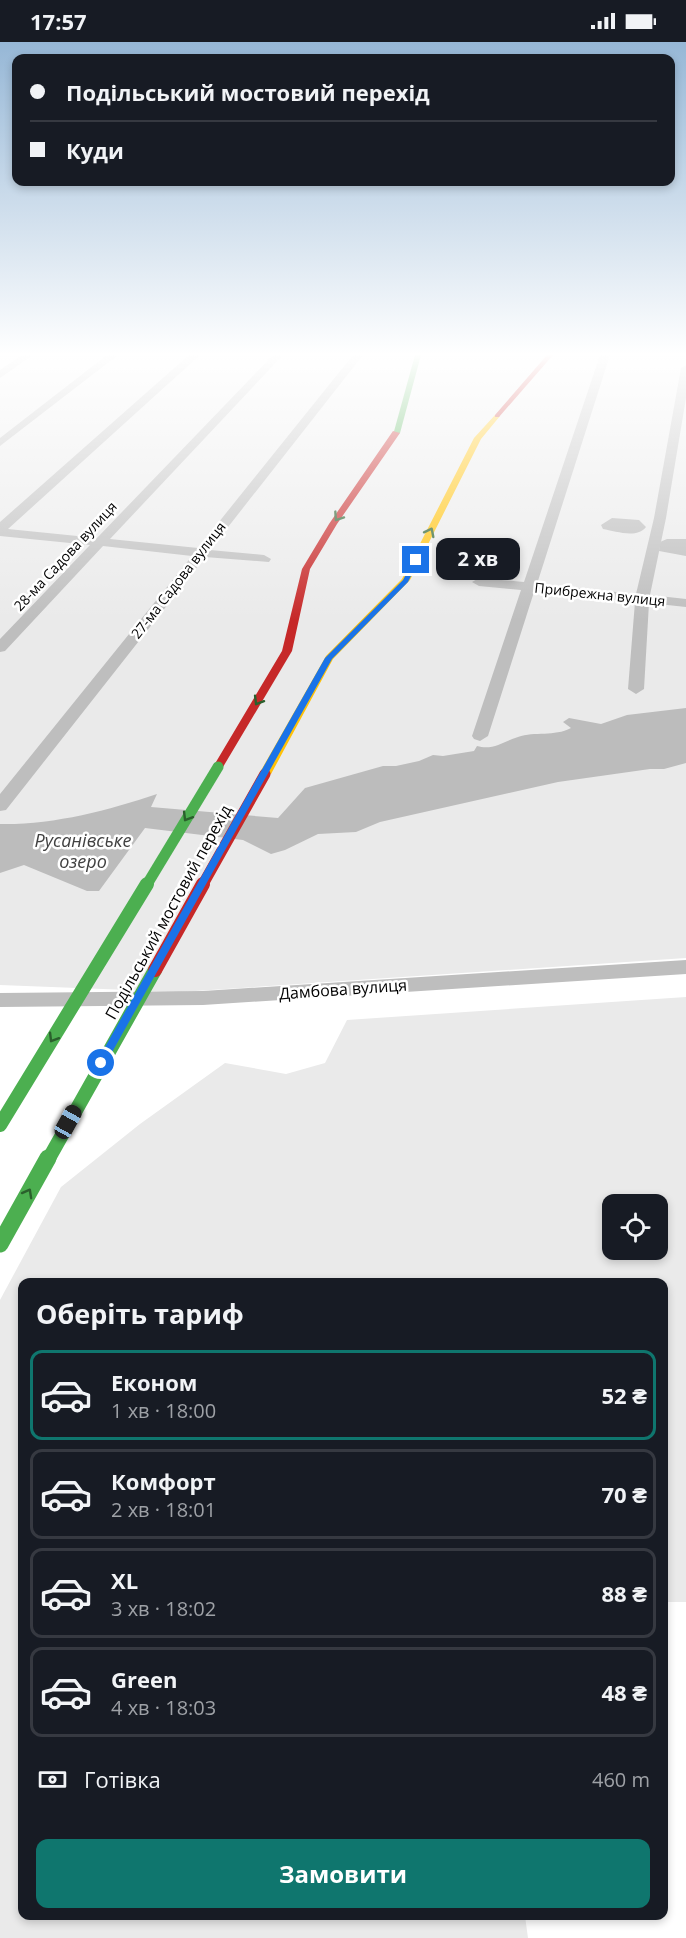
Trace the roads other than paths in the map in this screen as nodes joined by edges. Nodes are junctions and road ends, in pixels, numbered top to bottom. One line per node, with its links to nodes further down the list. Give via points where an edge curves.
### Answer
1 (96, 443): 8 (street)
2 (193, 443): 9 (street, 28-ма Садова вулиця)
3 (287, 443): 10 (street, 27-ма Садова вулиця)
4 (388, 443): 22 (main road, Подільський мостовий перехід, one-way to 22, bridge, via 306,569 288,651)
5 (475, 443): 23 (main road, Подільський мостовий перехід, one-way to 5, bridge, via 329,658 406,580)
6 (575, 443): 13 (street)
7 (673, 443): 14 (street)
8 (0, 530): 9 (street)
9 (99, 540): 10 (street); 16 (street, 28-ма Садова вулиця)
10 (200, 552): 11 (street); 19 (street, 27-ма Садова вулиця)
11 (264, 559)
12 (479, 582): 13 (street, Прибрежна вулиця)
13 (527, 587): 14 (street, Прибрежна вулиця); 18 (street)
14 (642, 600): 15 (street, Прибрежна вулиця); 17 (street)
15 (686, 603)
16 (0, 648)
17 (636, 689)
18 (480, 736)
19 (0, 806)
20 (686, 967): 21 (street, Дамбова вулиця, via 194,998)
21 (0, 1000)
22 (0, 1125)
23 (0, 1244)

